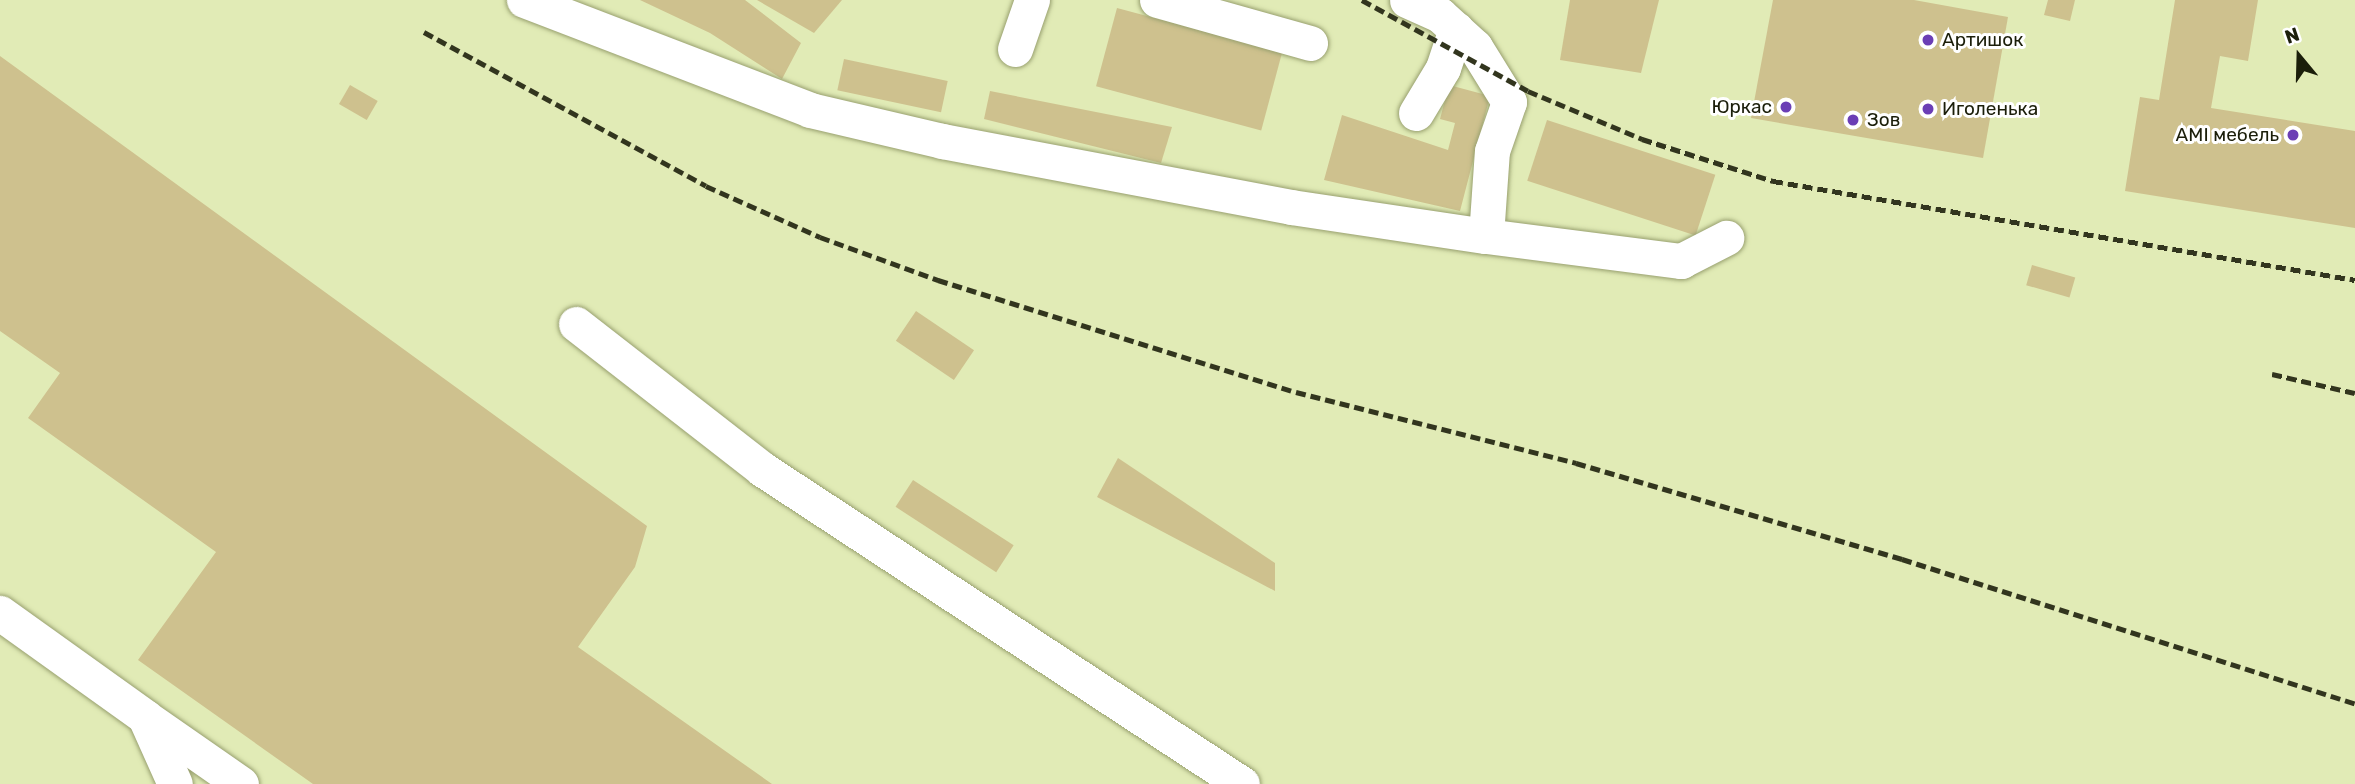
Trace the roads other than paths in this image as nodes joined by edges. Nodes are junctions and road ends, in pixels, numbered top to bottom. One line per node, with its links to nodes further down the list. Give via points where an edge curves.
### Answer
1 (524, 0): 9 (lane, via 810,110 1292,207)
2 (1032, 0): 7 (lane)
3 (1157, 0): 6 (lane)
4 (1407, 0): 5 (lane, via 1440,15)
5 (1456, 29): 8 (lane, via 1443,68); 9 (lane, via 1475,47 1508,102 1492,151)
6 (1310, 43)
7 (1015, 49)
8 (1416, 113)
9 (1486, 236): 10 (lane, via 1681,261)
10 (1726, 238)
11 (576, 324): 16 (lane, via 762,469)
12 (0, 613): 13 (lane)
13 (145, 717): 14 (lane); 15 (lane)
14 (175, 784)
15 (241, 784)
16 (1242, 784)

